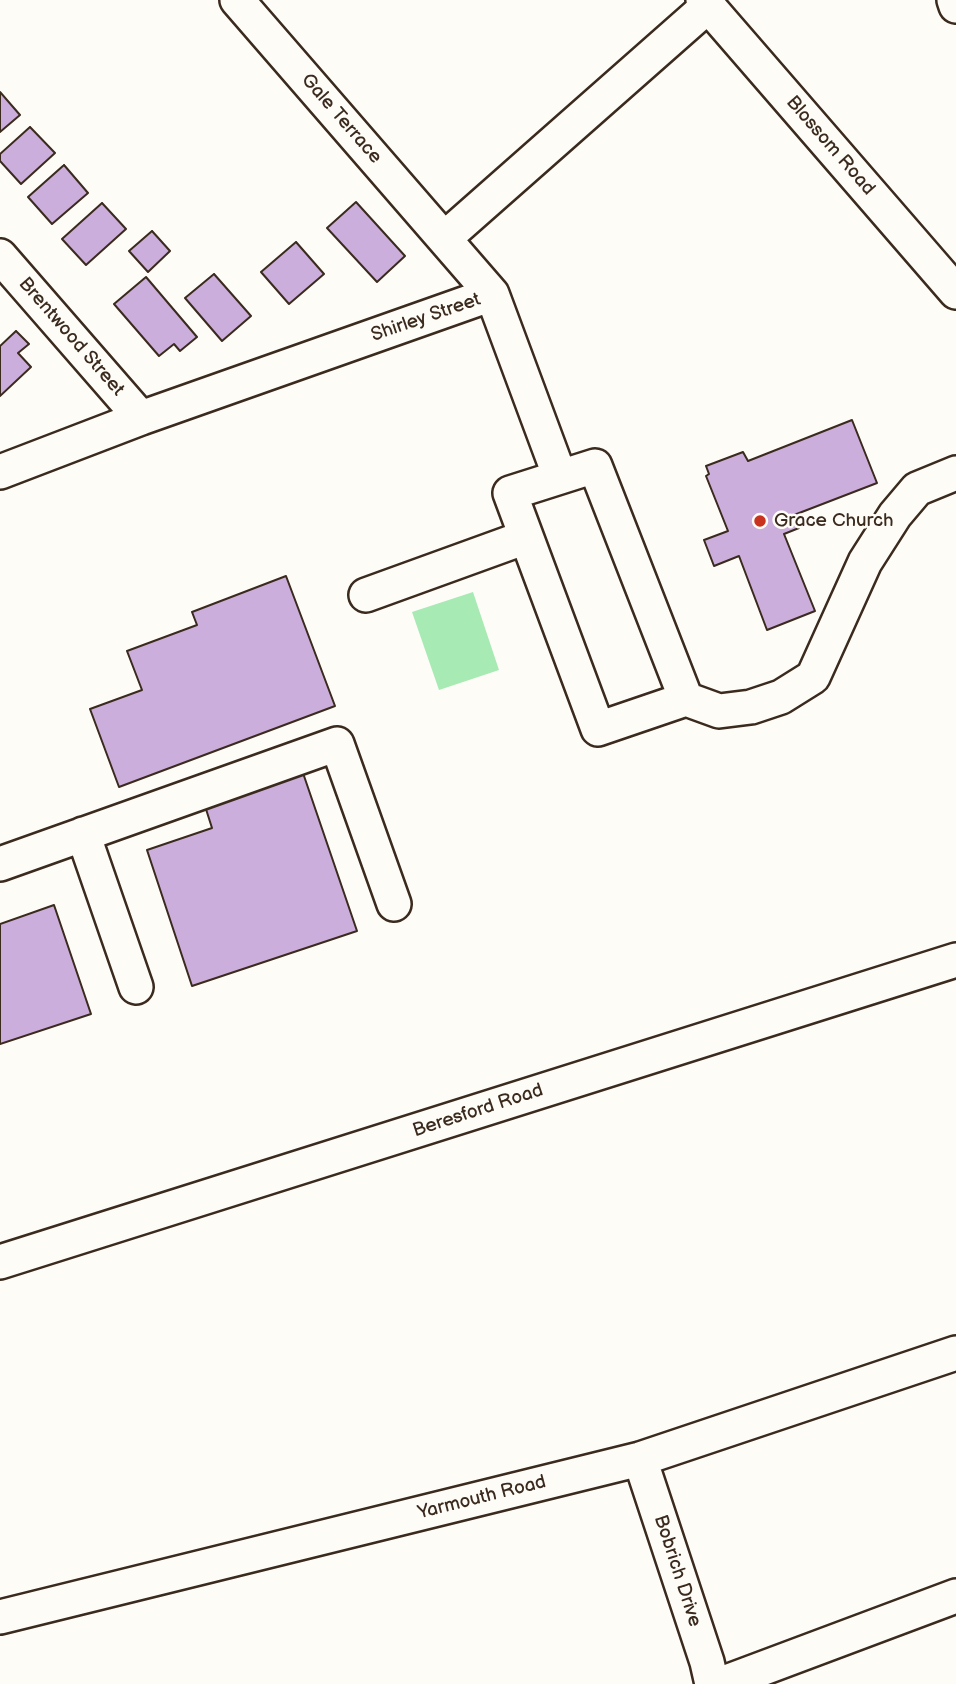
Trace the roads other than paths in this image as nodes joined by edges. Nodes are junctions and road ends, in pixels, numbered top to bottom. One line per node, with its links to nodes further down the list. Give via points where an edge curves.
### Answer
1 (237, 0): 5 (street, Gale Terrace)
2 (954, 0): 4 (street)
3 (706, 3): 5 (street); 7 (street, Blossom Road)
4 (956, 6)
5 (445, 238): 8 (street, Shirley Street)
6 (0, 256): 9 (street, Brentwood Street)
7 (956, 292)
8 (492, 294): 9 (street, Shirley Street); 12 (street)
9 (141, 418): 10 (street, Shirley Street)
10 (0, 472)
11 (956, 473): 15 (street, via 917,489 895,514 865,562 813,677 781,697 751,707 719,710)
12 (560, 477): 13 (street, via 509,494); 15 (street, via 595,466)
13 (526, 537): 14 (street); 15 (street, via 598,729)
14 (366, 595)
15 (685, 699)
16 (83, 834): 17 (street); 18 (street, via 337,744); 20 (street)
17 (0, 864)
18 (394, 904)
19 (956, 960): 21 (street, Beresford Road)
20 (136, 987)
21 (0, 1262)
22 (956, 1353): 23 (street, Yarmouth Road)
23 (640, 1459): 25 (street, Yarmouth Road); 26 (street, Bobrich Drive)
24 (956, 1596): 27 (street)
25 (0, 1617)
26 (712, 1684)
27 (721, 1684)

